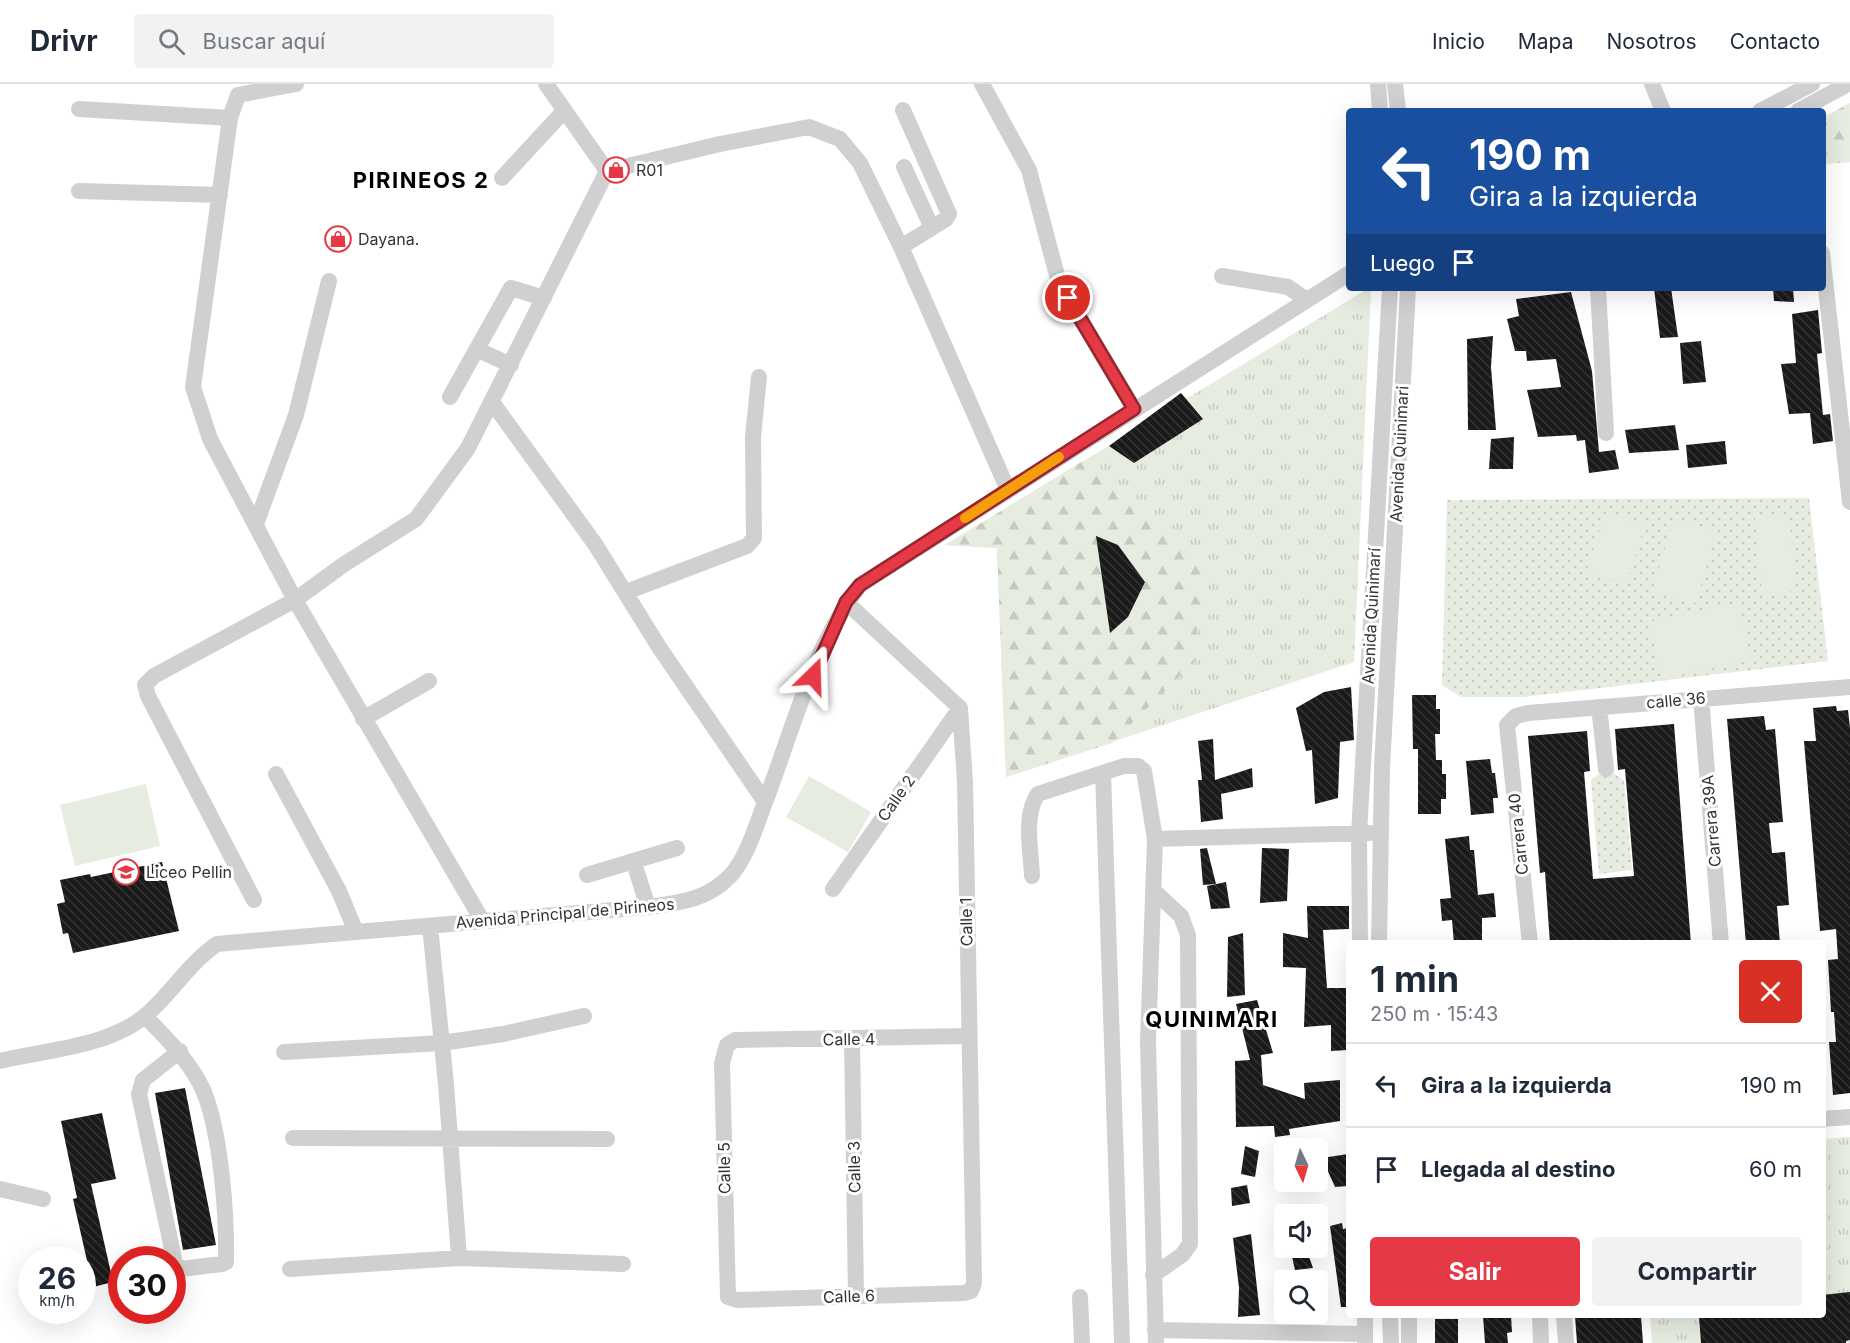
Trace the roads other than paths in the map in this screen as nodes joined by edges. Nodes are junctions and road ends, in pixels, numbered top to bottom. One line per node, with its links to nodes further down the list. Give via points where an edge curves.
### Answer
1 (296, 84): 8 (street)
2 (546, 84): 16 (street)
3 (982, 84): 39 (street, via 1029,170 1059,283)
4 (1378, 84): 10 (street)
5 (1395, 84): 11 (street)
6 (1652, 84): 12 (street)
7 (1848, 84): 9 (street)
8 (234, 89): 17 (street)
9 (1802, 98): 13 (street)
10 (1380, 108)
11 (1398, 108)
12 (1662, 108)
13 (1770, 108)
14 (79, 109): 17 (street)
15 (903, 110): 23 (street, via 949,214)
16 (564, 111): 19 (street); 20 (street)
17 (230, 118): 22 (street)
18 (904, 167): 23 (street)
19 (607, 171): 24 (street, via 809,127 840,139 860,163); 32 (street)
20 (502, 178)
21 (79, 191): 22 (street)
22 (220, 195): 44 (street, via 193,387 210,439)
23 (932, 228): 24 (street)
24 (901, 247): 42 (street)
25 (1346, 275): 33 (street, Avenida Principal de Pirineos)
26 (1222, 276): 33 (street, via 1288,287)
27 (329, 281): 44 (street, via 296,416)
28 (1826, 285): 41 (street)
29 (1390, 291): 60 (street, Avenida Quinimarí)
30 (1408, 291): 59 (street, Avenida Quinimari)
31 (1598, 291): 40 (street)
32 (544, 298): 34 (street, via 511,288); 35 (street)
33 (1307, 300): 39 (street, Avenida Principal de Pirineos)
34 (478, 350): 35 (street); 37 (street)
35 (511, 365): 38 (street)
36 (759, 377): 45 (street, via 753,437 754,537 747,546)
37 (450, 397)
38 (492, 402): 45 (street); 46 (street, via 468,448 416,519)
39 (1134, 409): 42 (street, Avenida Principal de Pirineos)
40 (1606, 433)
41 (1849, 472): 43 (street)
42 (1008, 490): 47 (street, Avenida Principal de Pirineos, via 860,585)
43 (1850, 501)
44 (256, 524): 46 (street)
45 (626, 592): 58 (street)
46 (295, 600): 53 (street); 68 (street, via 154,676 145,685)
47 (846, 602): 52 (street); 58 (street, Avenida Principal de Pirineos, via 820,655)
48 (429, 681): 53 (street)
49 (1850, 687): 50 (street, calle 36)
50 (1701, 698): 51 (street, calle 36); 76 (street, Carrera 39A)
51 (1599, 707): 54 (street, calle 36, via 1528,713 1516,716); 55 (street)
52 (960, 708): 66 (street, Calle 2); 79 (street, Calle 1, via 966,782)
53 (363, 719): 70 (street)
54 (1507, 725): 75 (street, Carrera 40)
55 (1606, 769)
56 (1103, 773): 61 (street, via 1138,766 1144,771); 65 (street, via 1038,794 1031,803); 111 (street)
57 (276, 774): 72 (street, via 339,891)
58 (765, 802): 69 (street, Avenida Principal de Pirineos, via 755,831 731,874 696,899)
59 (1380, 832): 60 (street); 74 (street, Avenida Quinimari)
60 (1359, 834): 61 (street); 73 (street, Avenida Quinimarí)
61 (1155, 839): 67 (street)
62 (677, 848): 63 (street)
63 (634, 863): 64 (street); 69 (street)
64 (587, 875)
65 (1032, 876)
66 (833, 889)
67 (1153, 890): 96 (street, via 1148,1041); 96 (street, via 1187,925 1190,1185 1190,1244 1182,1255)
68 (254, 900)
69 (648, 907): 70 (street, Avenida Principal de Pirineos)
70 (482, 920): 71 (street, Avenida Principal de Pirineos)
71 (429, 926): 72 (street, Avenida Principal de Pirineos); 81 (street)
72 (356, 932): 77 (street, Avenida Principal de Pirineos, via 217,944 199,957)
73 (1359, 940)
74 (1379, 940)
75 (1530, 940)
76 (1720, 940)
77 (145, 1016): 83 (street); 85 (street, Avenida Principal de Pirineos, via 97,1039)
78 (584, 1016): 81 (street, via 503,1034)
79 (969, 1036): 80 (street, Calle 4); 97 (street, Calle 1, via 974,1283)
80 (852, 1039): 82 (street, Calle 4); 98 (street, Calle 3)
81 (442, 1042): 84 (street); 88 (street)
82 (730, 1042): 99 (street, Calle 5, via 722,1063)
83 (180, 1051): 83 (street, via 204,1092 215,1132 226,1258 222,1264 180,1269 175,1263 140,1094 143,1080)
84 (284, 1052)
85 (0, 1061)
86 (1850, 1116): 87 (street)
87 (1826, 1119)
88 (451, 1137): 89 (street); 90 (street); 93 (street)
89 (293, 1138)
90 (607, 1139)
91 (0, 1189): 92 (street)
92 (43, 1199)
93 (459, 1258): 94 (street); 95 (street)
94 (623, 1264)
95 (290, 1269)
96 (1154, 1275): 106 (street)
97 (971, 1291): 98 (street, Calle 6)
98 (856, 1295): 99 (street, Calle 6, via 736,1300)
99 (728, 1297)
100 (1080, 1297): 110 (street)
101 (1365, 1318): 109 (street)
102 (1390, 1318): 112 (street)
103 (1408, 1318): 113 (street)
104 (1540, 1318): 114 (street)
105 (1564, 1318): 115 (street)
106 (1155, 1337): 107 (street)
107 (1251, 1337): 108 (street)
108 (1304, 1338): 109 (street)
109 (1365, 1338)
110 (1082, 1343)
111 (1122, 1343)
112 (1391, 1343)
113 (1409, 1343)
114 (1541, 1343)
115 (1566, 1343)

